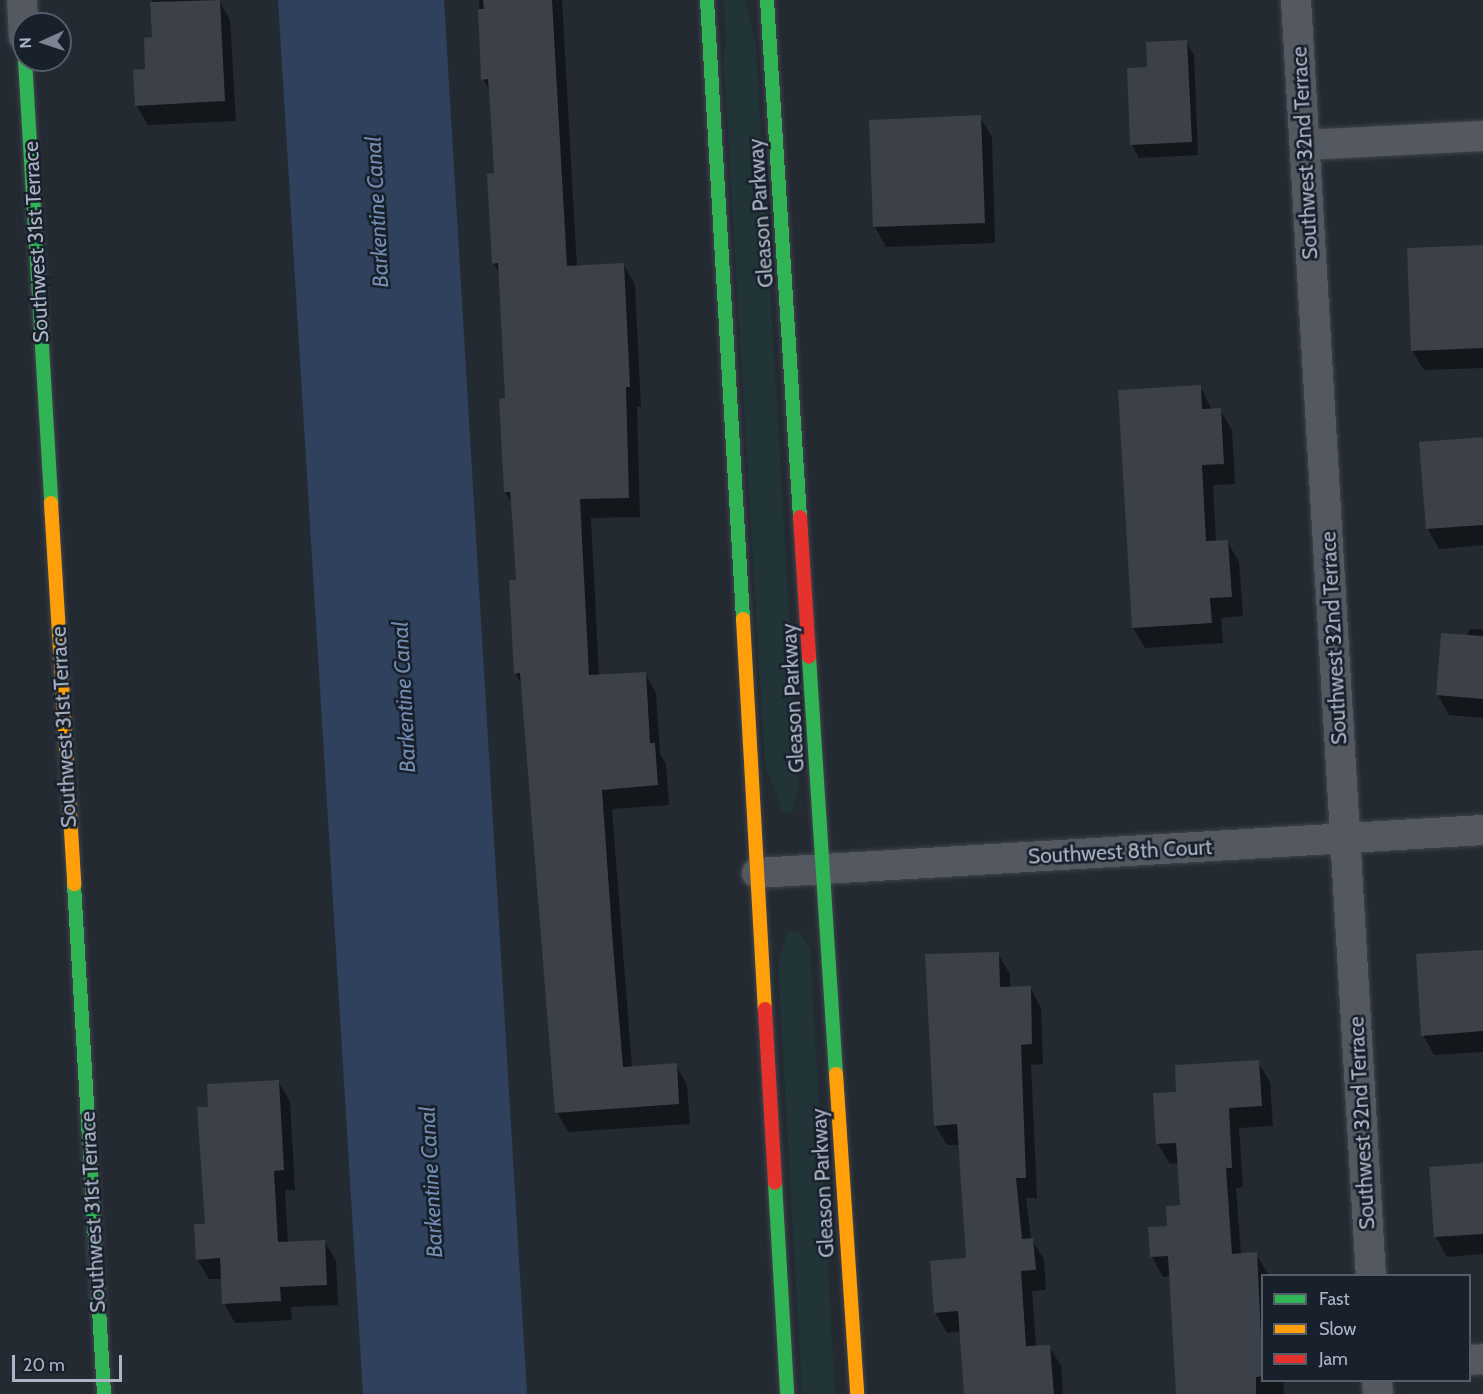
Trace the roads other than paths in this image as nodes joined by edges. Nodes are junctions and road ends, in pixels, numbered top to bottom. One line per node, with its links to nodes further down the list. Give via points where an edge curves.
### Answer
1 (707, 0): 10 (main road, Gleason Parkway)
2 (768, 0): 9 (main road, Gleason Parkway, via 816,706)
3 (1296, 0): 6 (street, Southwest 32nd Terrace)
4 (26, 72): 12 (main road, Southwest 31st Terrace)
5 (1483, 136): 6 (street)
6 (1305, 145): 8 (street, Southwest 32nd Terrace)
7 (1483, 830): 8 (street, Southwest 8th Court)
8 (1346, 839): 9 (street, Southwest 8th Court); 11 (street, Southwest 32nd Terrace)
9 (823, 869): 10 (street, Southwest 8th Court); 14 (main road, Gleason Parkway)
10 (757, 873): 13 (main road, Gleason Parkway)
11 (1371, 1274)
12 (104, 1394)
13 (787, 1394)
14 (857, 1394)

